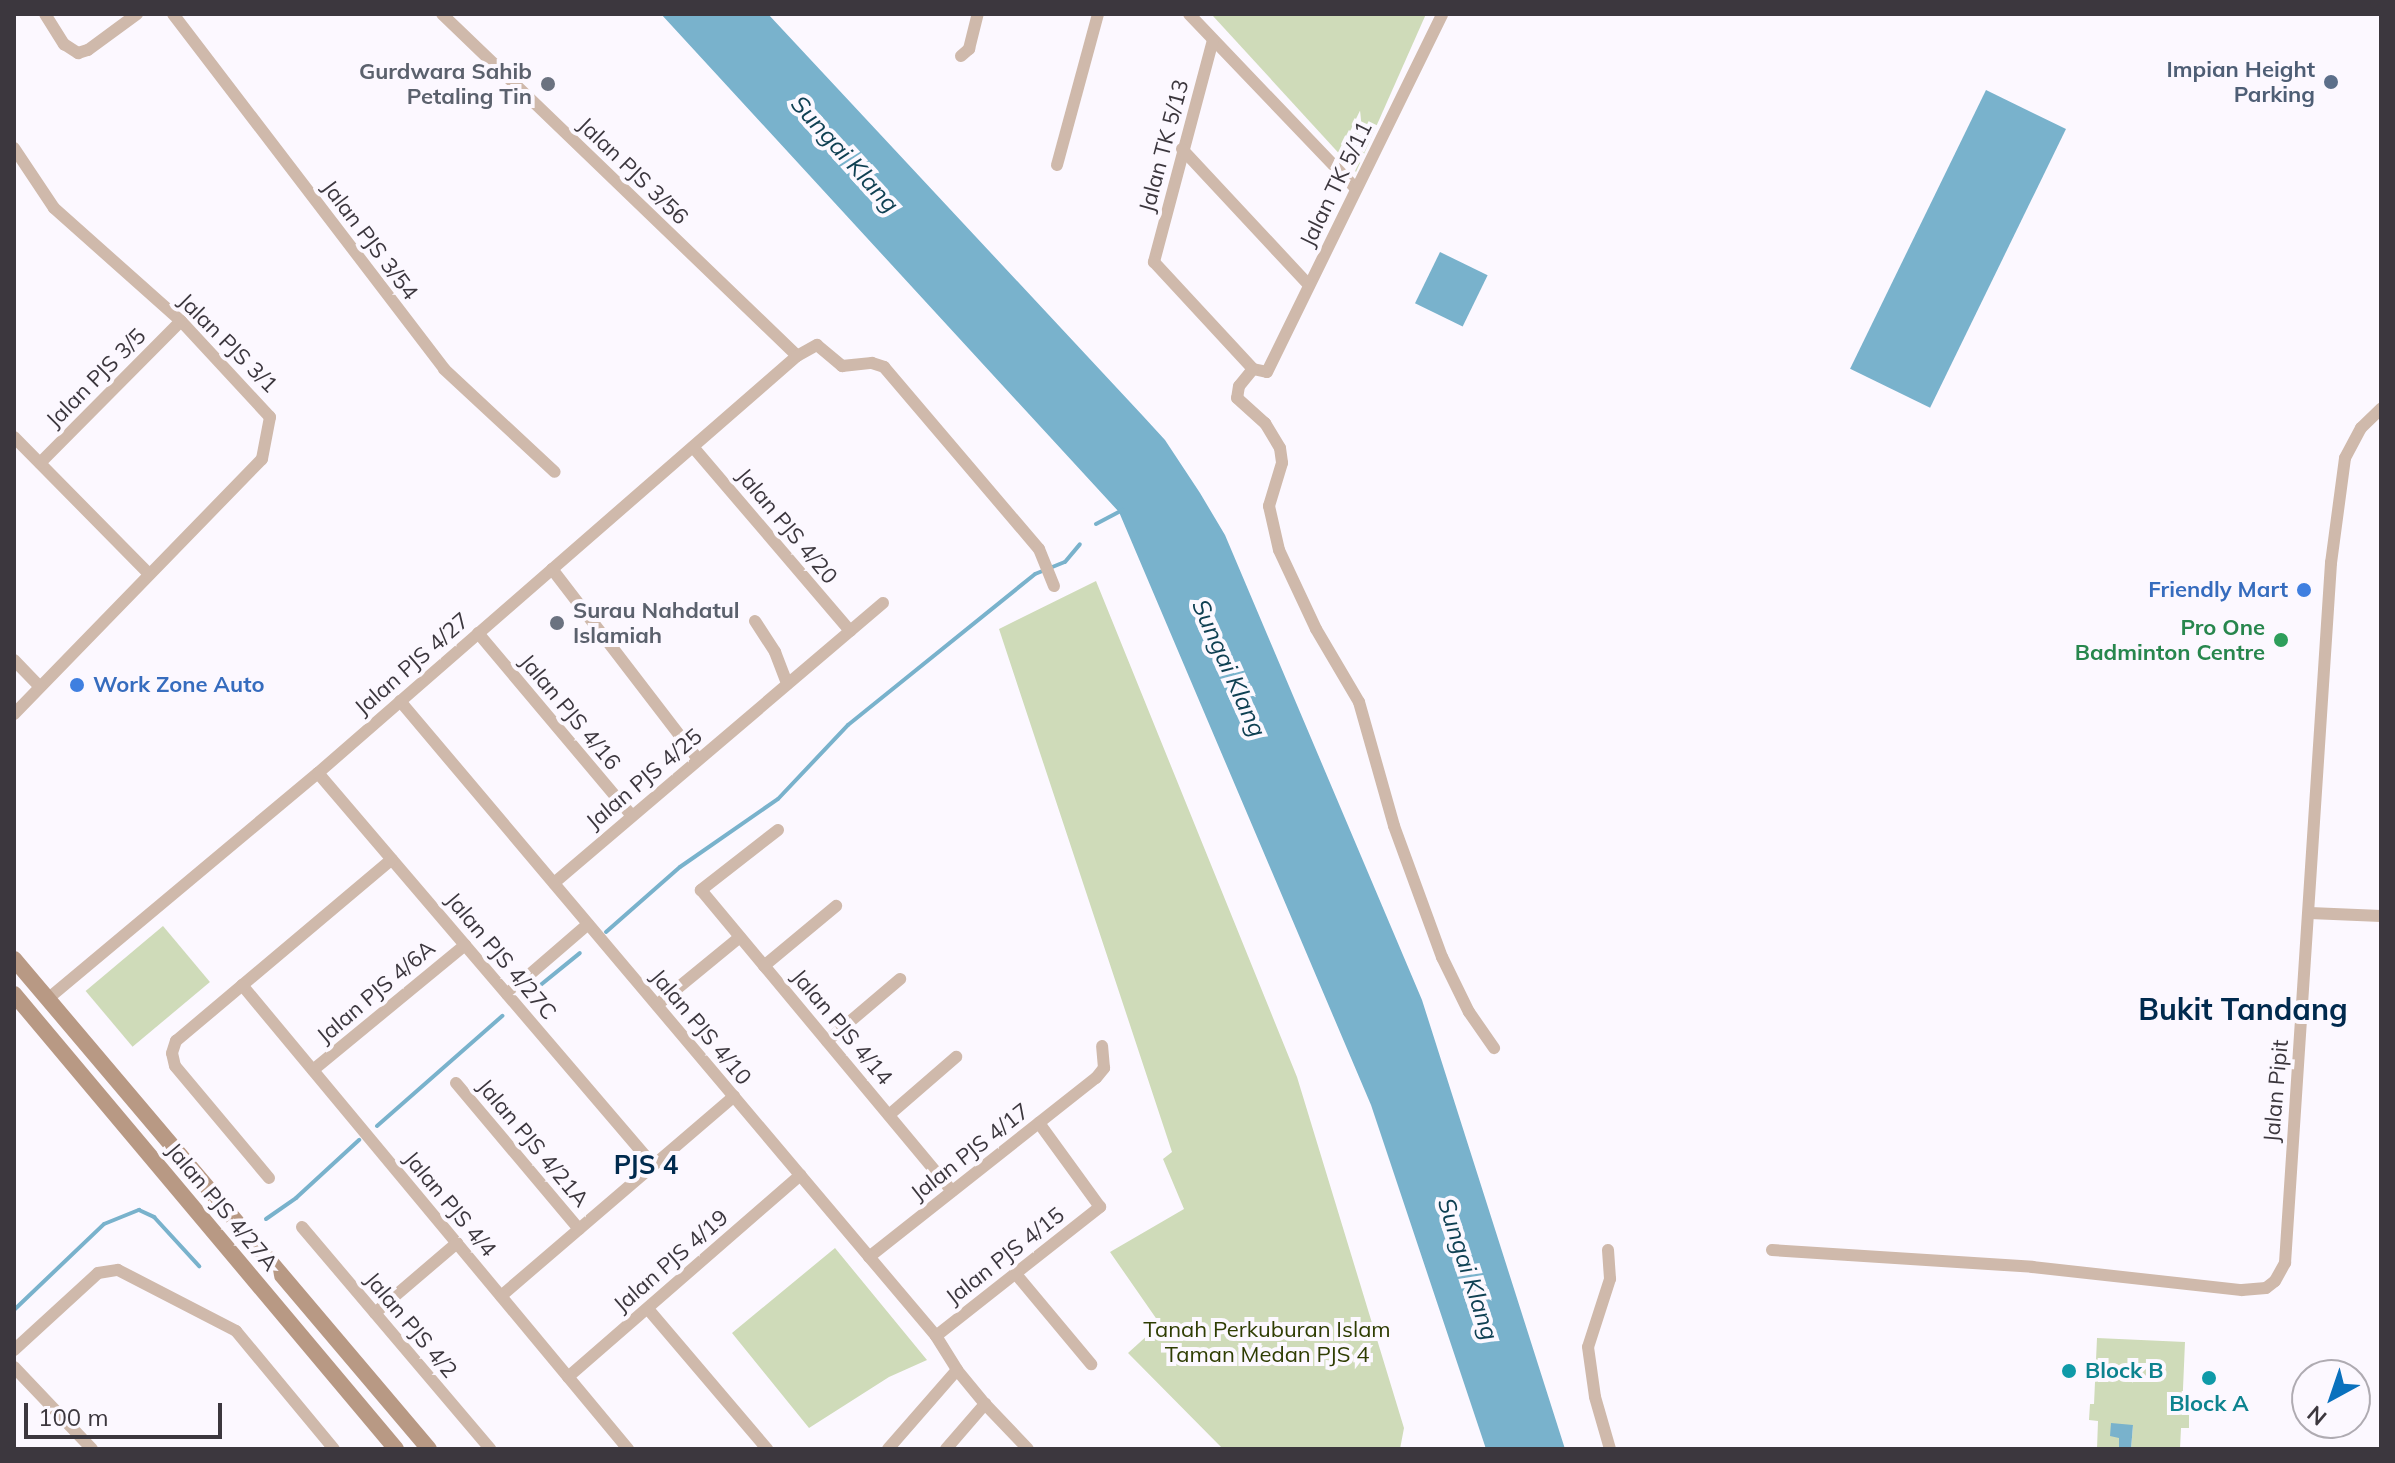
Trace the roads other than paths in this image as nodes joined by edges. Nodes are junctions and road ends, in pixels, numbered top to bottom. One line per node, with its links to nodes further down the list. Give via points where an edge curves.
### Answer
1 (45, 14): 2 (street, via 64,44 78,53)
2 (137, 14)
3 (173, 14): 23 (street, Jalan PJS 3/54, via 444,369)
4 (442, 14): 17 (street, Jalan PJS 3/56)
5 (978, 14): 10 (street, via 969,49)
6 (1098, 14): 13 (street)
7 (1189, 14): 9 (street)
8 (1442, 14): 14 (street, Jalan TK 5/11)
9 (1213, 40): 12 (street, Jalan TK 5/13); 14 (street)
10 (961, 56)
11 (14, 148): 16 (street, Jalan PJS 3/1, via 54,208)
12 (1182, 149): 15 (street); 18 (street, Jalan TK 5/13, via 1154,262)
13 (1057, 165)
14 (1356, 189): 15 (street, Jalan TK 5/11)
15 (1309, 285): 18 (street, Jalan TK 5/11, via 1267,372)
16 (181, 321): 22 (street, Jalan PJS 3/5); 25 (street, Jalan PJS 3/1, via 268,411 266,451)
17 (797, 356): 21 (street, Jalan PJS 4/27); 26 (street, via 817,345 842,366 884,367 1039,549)
18 (1253, 369): 60 (street, via 1239,386 1237,398 1265,423 1280,448 1280,477 1269,506 1279,550 1316,629 1359,702 1394,826 1442,957)
19 (2381, 409): 43 (street, Jalan Pipit, via 2361,428 2345,458 2326,611)
20 (14, 437): 22 (street)
21 (693, 447): 24 (street, Jalan PJS 4/27); 29 (street, Jalan PJS 4/20)
22 (40, 463): 25 (street)
23 (555, 472)
24 (552, 569): 30 (street, Jalan PJS 4/27); 36 (street)
25 (149, 574): 33 (street, Jalan PJS 3/1)
26 (1054, 586)
27 (883, 603): 29 (street)
28 (755, 621): 32 (street)
29 (850, 631): 32 (street)
30 (478, 633): 34 (street, Jalan PJS 4/27); 38 (street, Jalan PJS 4/16)
31 (14, 660): 33 (street)
32 (787, 684): 36 (street, Jalan PJS 4/25)
33 (40, 687): 35 (street, Jalan PJS 3/1)
34 (400, 701): 37 (street, Jalan PJS 4/27); 41 (street, Jalan PJS 4/10)
35 (14, 714)
36 (698, 759): 38 (street, Jalan PJS 4/25)
37 (318, 773): 40 (street, Jalan PJS 4/27C); 54 (street, Jalan PJS 4/27)
38 (632, 816): 41 (street, Jalan PJS 4/25)
39 (778, 830): 46 (street, Jalan PJS 4/14, via 701,890)
40 (392, 859): 47 (street, Jalan PJS 4/27C); 51 (street)
41 (554, 883): 45 (street, Jalan PJS 4/10)
42 (836, 906): 49 (street)
43 (2310, 913): 44 (street); 75 (street, Jalan Pipit, via 2285,1263 2266,1288)
44 (2381, 916)
45 (588, 924): 53 (street); 55 (street, Jalan PJS 4/10)
46 (740, 937): 49 (street, Jalan PJS 4/14); 55 (street)
47 (465, 945): 53 (street, Jalan PJS 4/27C); 62 (street, Jalan PJS 4/6A)
48 (14, 959): 54 (main road, Jalan PJS 4/27A)
49 (764, 966): 58 (street, Jalan PJS 4/14)
50 (900, 979): 58 (street)
51 (242, 985): 62 (street, Jalan PJS 4/4); 69 (street, via 176,1041 172,1053 175,1066)
52 (14, 994): 57 (main road, Jalan PJS 4/27A)
53 (507, 994): 67 (street, Jalan PJS 4/27C)
54 (50, 997): 78 (main road, Jalan PJS 4/27A)
55 (657, 1005): 64 (street, Jalan PJS 4/10)
56 (14, 1016): 57 (main road)
57 (37, 1021): 80 (main road, Jalan PJS 4/27A)
58 (827, 1041): 65 (street, Jalan PJS 4/14)
59 (1102, 1046): 66 (street, Jalan PJS 4/17, via 1104,1068 1096,1078)
60 (1494, 1048)
61 (956, 1057): 65 (street)
62 (313, 1070): 73 (street, Jalan PJS 4/4)
63 (456, 1083): 72 (street, Jalan PJS 4/21A)
64 (734, 1096): 67 (street); 68 (street, Jalan PJS 4/10)
65 (889, 1115): 70 (street, Jalan PJS 4/14)
66 (1039, 1123): 70 (street, Jalan PJS 4/17); 77 (street, Jalan PJS 4/15, via 1100,1207)
67 (653, 1165): 72 (street)
68 (800, 1175): 76 (street, Jalan PJS 4/10); 81 (street, Jalan PJS 4/19)
69 (269, 1178)
70 (952, 1191): 76 (street, Jalan PJS 4/17)
71 (302, 1227): 82 (street, Jalan PJS 4/2)
72 (579, 1229): 79 (street)
73 (457, 1243): 79 (street, Jalan PJS 4/4); 82 (street)
74 (1608, 1250): 102 (street, via 1610,1279 1588,1347)
75 (1772, 1250)
76 (869, 1257): 84 (street, Jalan PJS 4/10)
77 (1015, 1273): 84 (street, Jalan PJS 4/15); 87 (street)
78 (292, 1284): 80 (main road, via 287,1304); 83 (main road, Jalan PJS 4/27A)
79 (501, 1296): 90 (street, Jalan PJS 4/4)
80 (272, 1300): 86 (main road, Jalan PJS 4/27A)
81 (648, 1309): 90 (street, Jalan PJS 4/19); 98 (street)
82 (375, 1313): 96 (street, Jalan PJS 4/2)
83 (333, 1333): 86 (main road, via 315,1334); 95 (main road, Jalan PJS 4/27A)
84 (936, 1336): 89 (street, Jalan PJS 4/10)
85 (14, 1350): 93 (street, via 98,1273 118,1270 236,1331)
86 (314, 1351): 94 (main road, Jalan PJS 4/27A)
87 (1091, 1364)
88 (14, 1367): 92 (street)
89 (957, 1370): 91 (street, Jalan PJS 4/10); 99 (street)
90 (568, 1377): 97 (street, Jalan PJS 4/4)
91 (985, 1404): 100 (street); 101 (street, Jalan PJS 4/10)
92 (92, 1449)
93 (334, 1449)
94 (396, 1449)
95 (429, 1449)
96 (490, 1449)
97 (628, 1449)
98 (767, 1449)
99 (888, 1449)
100 (946, 1449)
101 (1028, 1449)
102 (1610, 1449)

